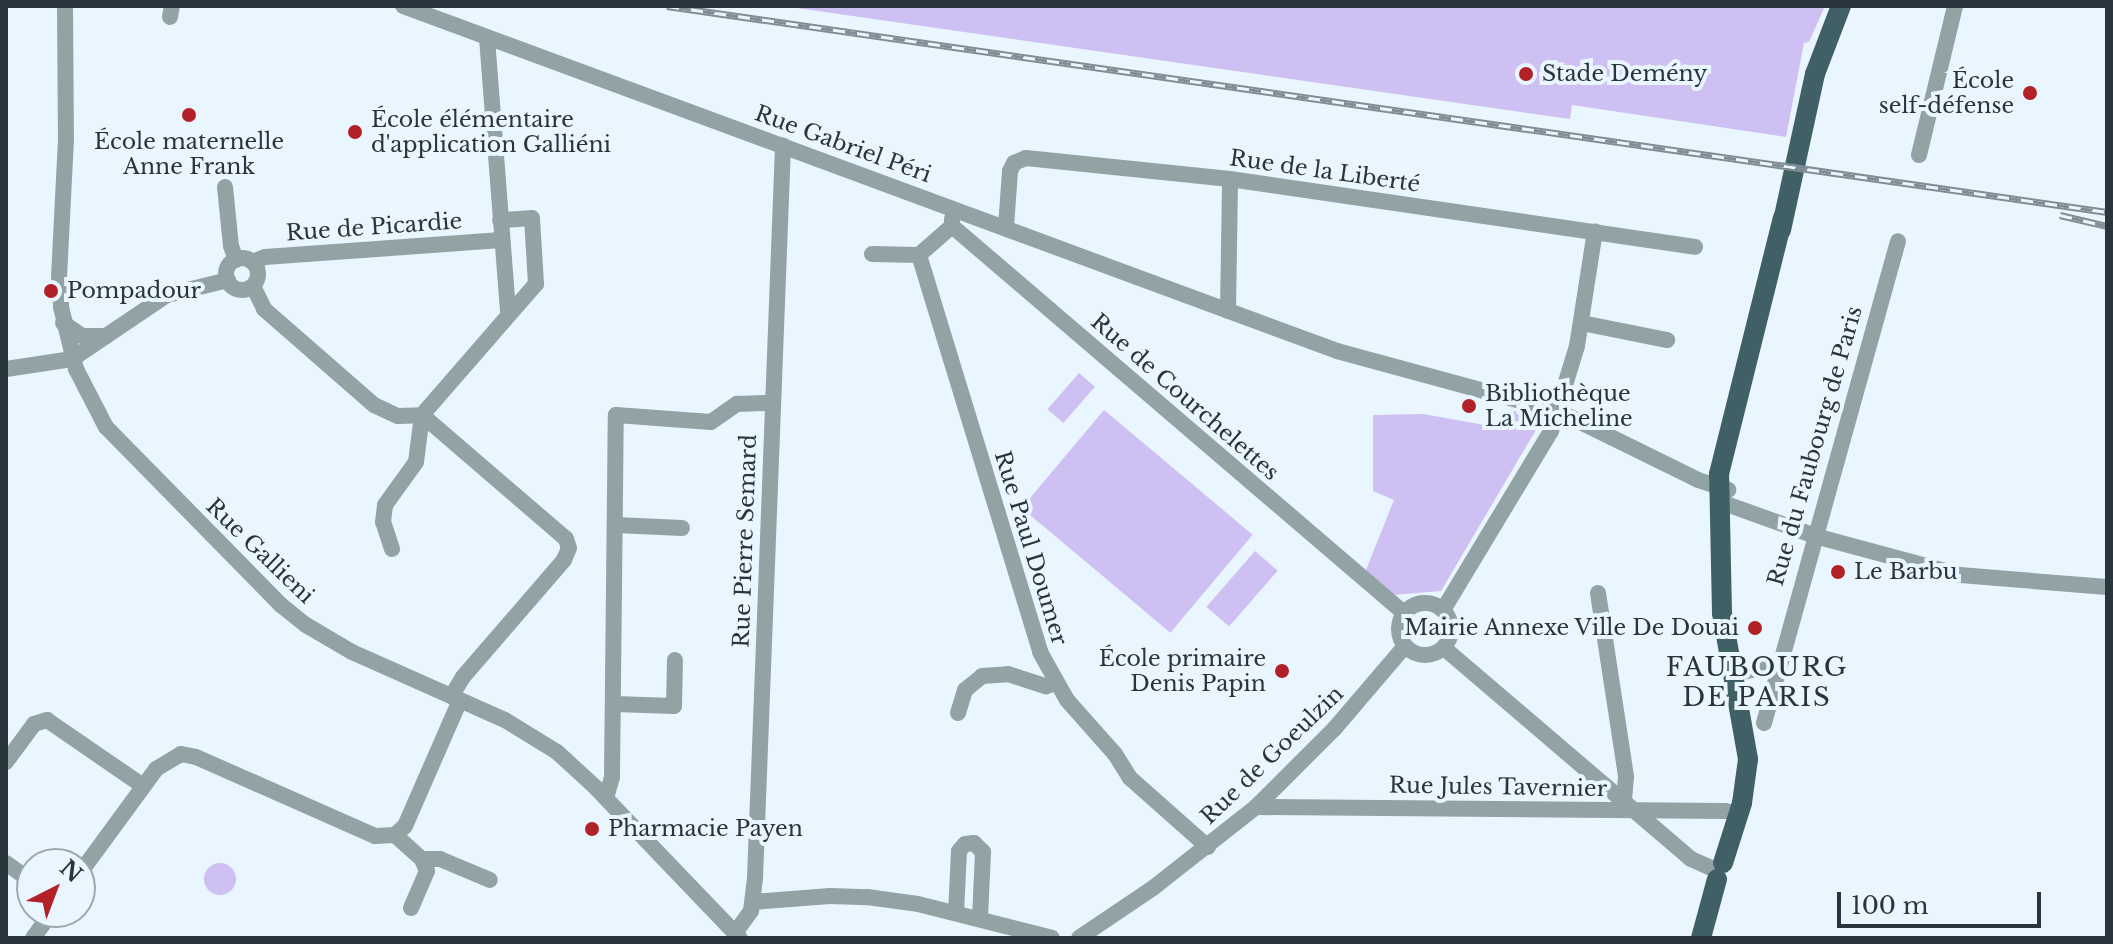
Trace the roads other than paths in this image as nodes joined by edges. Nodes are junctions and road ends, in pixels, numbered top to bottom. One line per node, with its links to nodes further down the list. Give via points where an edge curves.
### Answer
1 (65, 6): 25 (street, Rue Gallieni, via 59,276)
2 (403, 6): 5 (street, Rue Gabriel Péri)
3 (1841, 6): 34 (main road, via 1822,51 1799,142)
4 (1955, 6): 7 (street)
5 (487, 38): 6 (street, Rue Gabriel Péri); 11 (street)
6 (783, 146): 10 (street, Rue Gabriel Péri); 31 (street, Rue Pierre Semard)
7 (1919, 155)
8 (1230, 179): 13 (street, Rue de la Liberté, via 1022,159 1010,171); 14 (street, Rue de la Liberté); 23 (street)
9 (225, 187): 20 (street, via 231,246)
10 (952, 207): 12 (street); 13 (street, Rue Gabriel Péri)
11 (500, 220): 15 (street); 24 (street, via 532,218 536,284)
12 (952, 226): 19 (street); 42 (street, Rue de Courchelettes)
13 (1006, 227): 23 (street, Rue Gabriel Péri)
14 (1595, 231): 17 (street, Rue de la Liberté); 26 (street)
15 (501, 240): 20 (street, Rue de Picardie); 24 (street)
16 (1898, 241): 37 (street, Rue du Faubourg de Paris)
17 (1695, 247)
18 (872, 254): 19 (street)
19 (919, 255): 48 (street, Rue Paul Doumer, via 1035,640)
20 (244, 261): 21 (street, via 228,268); 22 (street, via 258,275)
21 (228, 280): 22 (street, via 240,290); 27 (street, via 167,295)
22 (253, 286): 33 (street, via 264,309 374,405 398,416)
23 (1228, 311): 32 (street, Rue Gabriel Péri, via 1352,356)
24 (508, 314): 33 (street)
25 (63, 323): 27 (street, via 82,336); 29 (street, Rue Gallieni)
26 (1582, 323): 28 (street); 32 (street)
27 (106, 336): 29 (street)
28 (1667, 340)
29 (72, 359): 30 (street); 49 (street, Rue Gallieni, via 94,409 122,446 289,612 337,644)
30 (6, 369)
31 (773, 403): 35 (street, via 737,404 711,422 616,415); 65 (street, Rue Pierre Semard)
32 (1558, 411): 34 (street, Rue Gabriel Péri); 41 (street, via 1547,439)
33 (422, 415): 38 (street, via 416,462 385,505 383,522); 49 (street, via 566,539 569,548 463,677)
34 (1723, 496): 37 (street, Rue Gabriel Péri); 47 (main road, via 1721,600)
35 (616, 525): 36 (street); 50 (street)
36 (682, 528)
37 (1815, 536): 39 (street, Rue Gabriel Péri, via 1960,575); 46 (street, Rue du Faubourg de Paris)
38 (392, 549)
39 (2107, 587)
40 (1598, 593): 56 (street)
41 (1443, 610): 42 (street, via 1422,603); 44 (street, via 1451,629)
42 (1404, 613): 43 (street, via 1398,630)
43 (1405, 646): 44 (street, via 1424,656); 57 (street, Rue de Goeulzin, via 1335,728)
44 (1444, 648): 56 (street)
45 (675, 660): 50 (street, via 674,706)
46 (1780, 664): 47 (street); 52 (street, Rue du Faubourg de Paris)
47 (1733, 674): 58 (main road, via 1748,750)
48 (1056, 683): 51 (street, via 982,676 965,690); 60 (street, Rue Paul Doumer, via 1135,784)
49 (456, 698): 55 (street, Rue Gallieni, via 545,743); 59 (street, via 405,826)
50 (614, 704): 55 (street, via 612,777)
51 (958, 713)
52 (1764, 723)
53 (6, 762): 54 (street, via 34,724 47,720)
54 (143, 786): 59 (street, via 172,757 196,757 375,836); 61 (street)
55 (606, 798): 69 (street, Rue Gallieni)
56 (1630, 806): 57 (street, Rue Jules Tavernier); 58 (street, Rue Jules Tavernier); 63 (street, via 1694,861)
57 (1256, 807): 60 (street, Rue de Goeulzin)
58 (1739, 814): 63 (main road)
59 (395, 835): 62 (street)
60 (1208, 847): 71 (street, Rue de Goeulzin)
61 (96, 851)
62 (422, 859): 64 (street, via 440,859); 66 (street, via 427,871)
63 (1716, 870): 72 (main road)
64 (490, 880)
65 (753, 902): 67 (street, via 853,896); 69 (street, Rue Pierre Semard)
66 (411, 908)
67 (956, 913): 68 (street); 68 (street, via 959,851 974,843 983,852)
68 (980, 919): 70 (street)
69 (738, 935)
70 (1052, 938)
71 (1079, 938)
72 (1701, 938)

